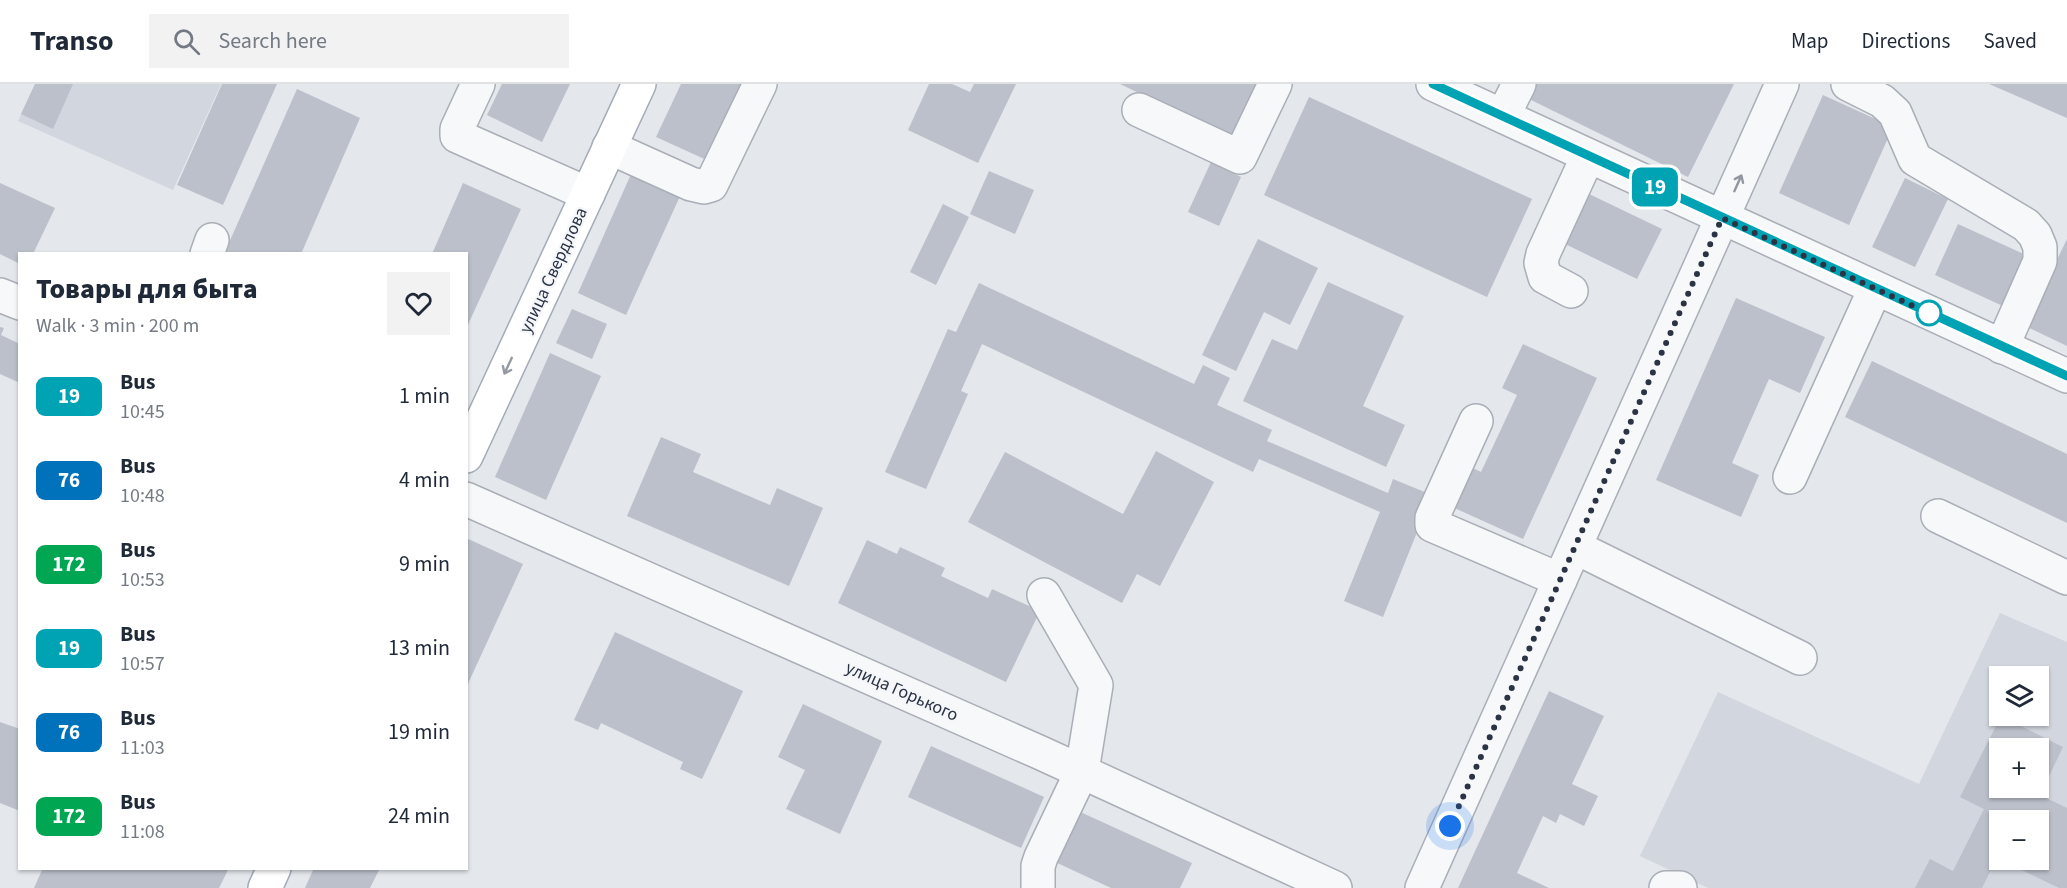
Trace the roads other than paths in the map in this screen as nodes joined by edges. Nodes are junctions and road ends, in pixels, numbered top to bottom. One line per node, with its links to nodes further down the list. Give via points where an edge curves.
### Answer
1 (478, 84): 13 (street, via 457,136)
2 (639, 84): 11 (main road, улица Свердлова)
3 (760, 84): 11 (street, via 714,182 707,186 691,184)
4 (1275, 84): 9 (street, via 1240,157)
5 (1433, 84): 10 (street)
6 (1519, 84): 10 (street)
7 (1782, 84): 14 (street, one-way to 7)
8 (1848, 84): 19 (street, via 1882,101 1895,113 1915,159 2019,220 2035,235 2040,261)
9 (1139, 111)
10 (1503, 116): 12 (street)
11 (609, 147): 13 (main road, улица Свердлова)
12 (1588, 156): 14 (street); 16 (street, via 1541,263 1545,277)
13 (588, 194): 22 (main road, улица Свердлова, one-way to 22)
14 (1722, 218): 15 (street); 26 (street)
15 (1875, 289): 19 (street); 23 (street)
16 (1571, 291)
17 (0, 295): 18 (street)
18 (18, 302)
19 (2002, 347): 20 (street)
20 (2067, 376)
21 (1476, 422): 28 (street, via 1432,525)
22 (468, 452)
23 (1790, 477)
24 (468, 500): 31 (street, улица Горького)
25 (1938, 516): 27 (street)
26 (1575, 547): 28 (street); 30 (street)
27 (2067, 578)
28 (1560, 580): 36 (street)
29 (1044, 595): 31 (street, via 1096,685)
30 (1800, 658)
31 (1082, 771): 34 (street, via 1041,857); 35 (street, улица Горького)
32 (273, 870): 33 (main road)
33 (265, 888)
34 (1038, 888)
35 (1335, 888)
36 (1422, 888)
37 (1666, 888): 38 (street)
38 (1680, 888)

